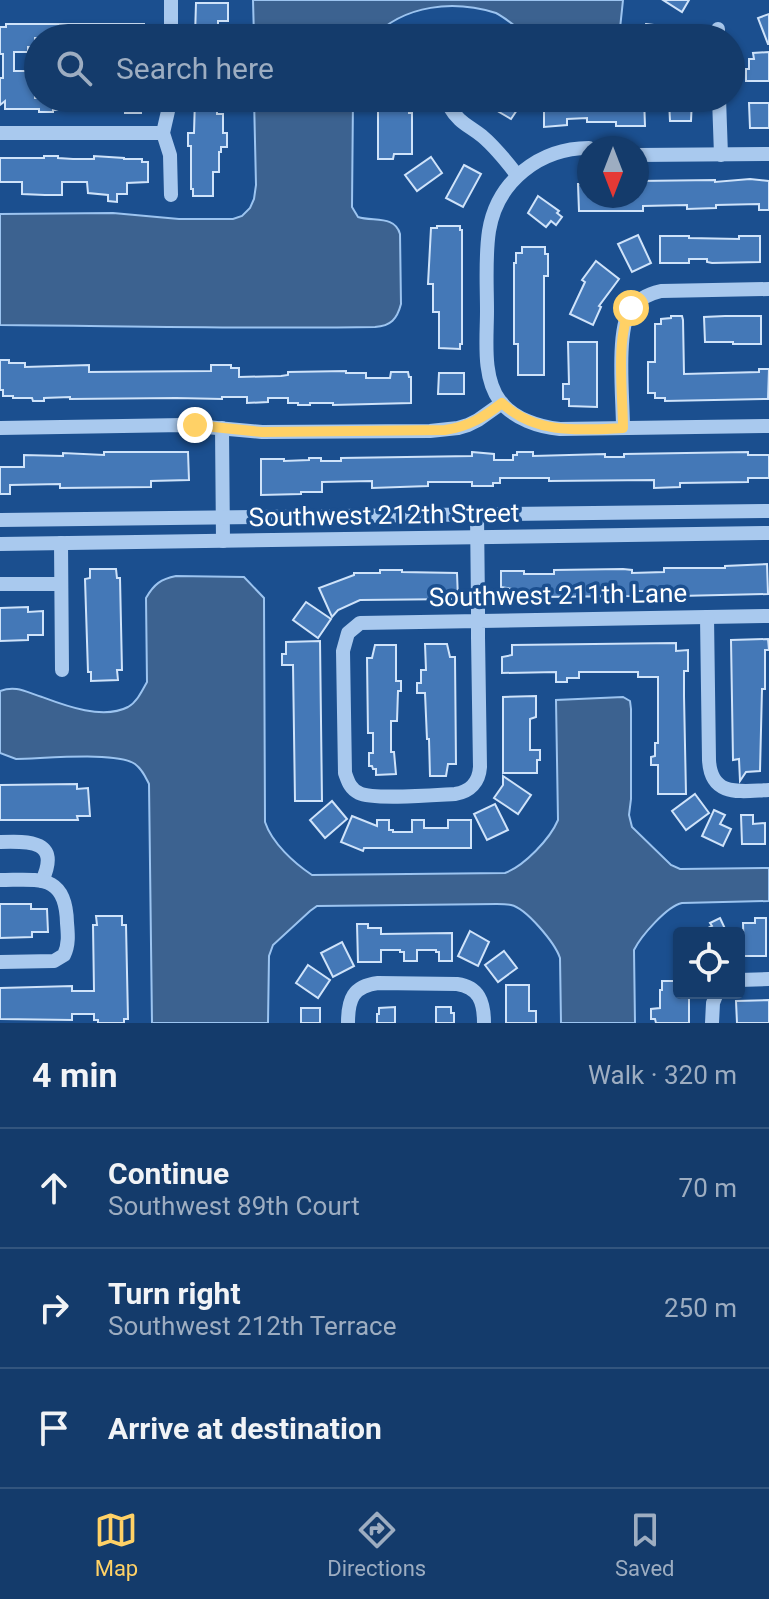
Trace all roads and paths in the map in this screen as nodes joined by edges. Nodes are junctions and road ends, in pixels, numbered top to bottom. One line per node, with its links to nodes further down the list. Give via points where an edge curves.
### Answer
1 (171, 0): 2 (street)
2 (171, 24)
3 (168, 112): 7 (street)
4 (453, 112): 12 (street)
5 (719, 112): 11 (street)
6 (0, 133): 7 (street)
7 (163, 133): 13 (street, via 170,155)
8 (577, 149): 12 (street, via 552,155)
9 (769, 154): 11 (street)
10 (649, 155): 11 (street)
11 (721, 155)
12 (517, 175): 15 (street, via 496,208 488,239 487,357)
13 (171, 195)
14 (769, 289): 19 (street, via 661,291 636,302 623,336)
15 (502, 403): 18 (street, via 478,420 445,430); 19 (street, via 529,422 549,428)
16 (769, 426): 19 (street)
17 (0, 428): 18 (street)
18 (222, 428): 22 (street)
19 (623, 428)
20 (769, 511): 21 (street, Southwest 212th Street)
21 (477, 514): 22 (street, Southwest 212th Street); 25 (street)
22 (223, 518): 23 (street, Southwest 212th Street); 26 (street)
23 (0, 520)
24 (769, 533): 25 (street, Southwest 212th Street)
25 (477, 537): 26 (street, Southwest 212th Street); 33 (street)
26 (223, 541): 27 (street, Southwest 212th Street)
27 (61, 543): 28 (street, Southwest 212th Street); 30 (street)
28 (0, 544)
29 (0, 584): 30 (street)
30 (61, 584): 34 (street)
31 (769, 616): 32 (street, Southwest 211th Lane)
32 (707, 617): 33 (street, Southwest 211th Lane); 35 (street, via 713,778 733,791)
33 (478, 620): 33 (street, Southwest 211th Lane, via 367,622 351,630 344,646 344,767 353,789 374,796 455,794 478,780)
34 (62, 670)
35 (769, 790)
36 (0, 842): 38 (street, via 40,846 48,861)
37 (0, 880): 38 (street)
38 (42, 881): 39 (street, via 57,888 65,902 66,951 54,961)
39 (0, 962)
40 (769, 979): 41 (street)
41 (745, 980)
42 (715, 999): 45 (street)
43 (348, 1023): 44 (street, via 348,1007 356,993 378,983 470,987 481,999)
44 (484, 1023)
45 (712, 1023)

